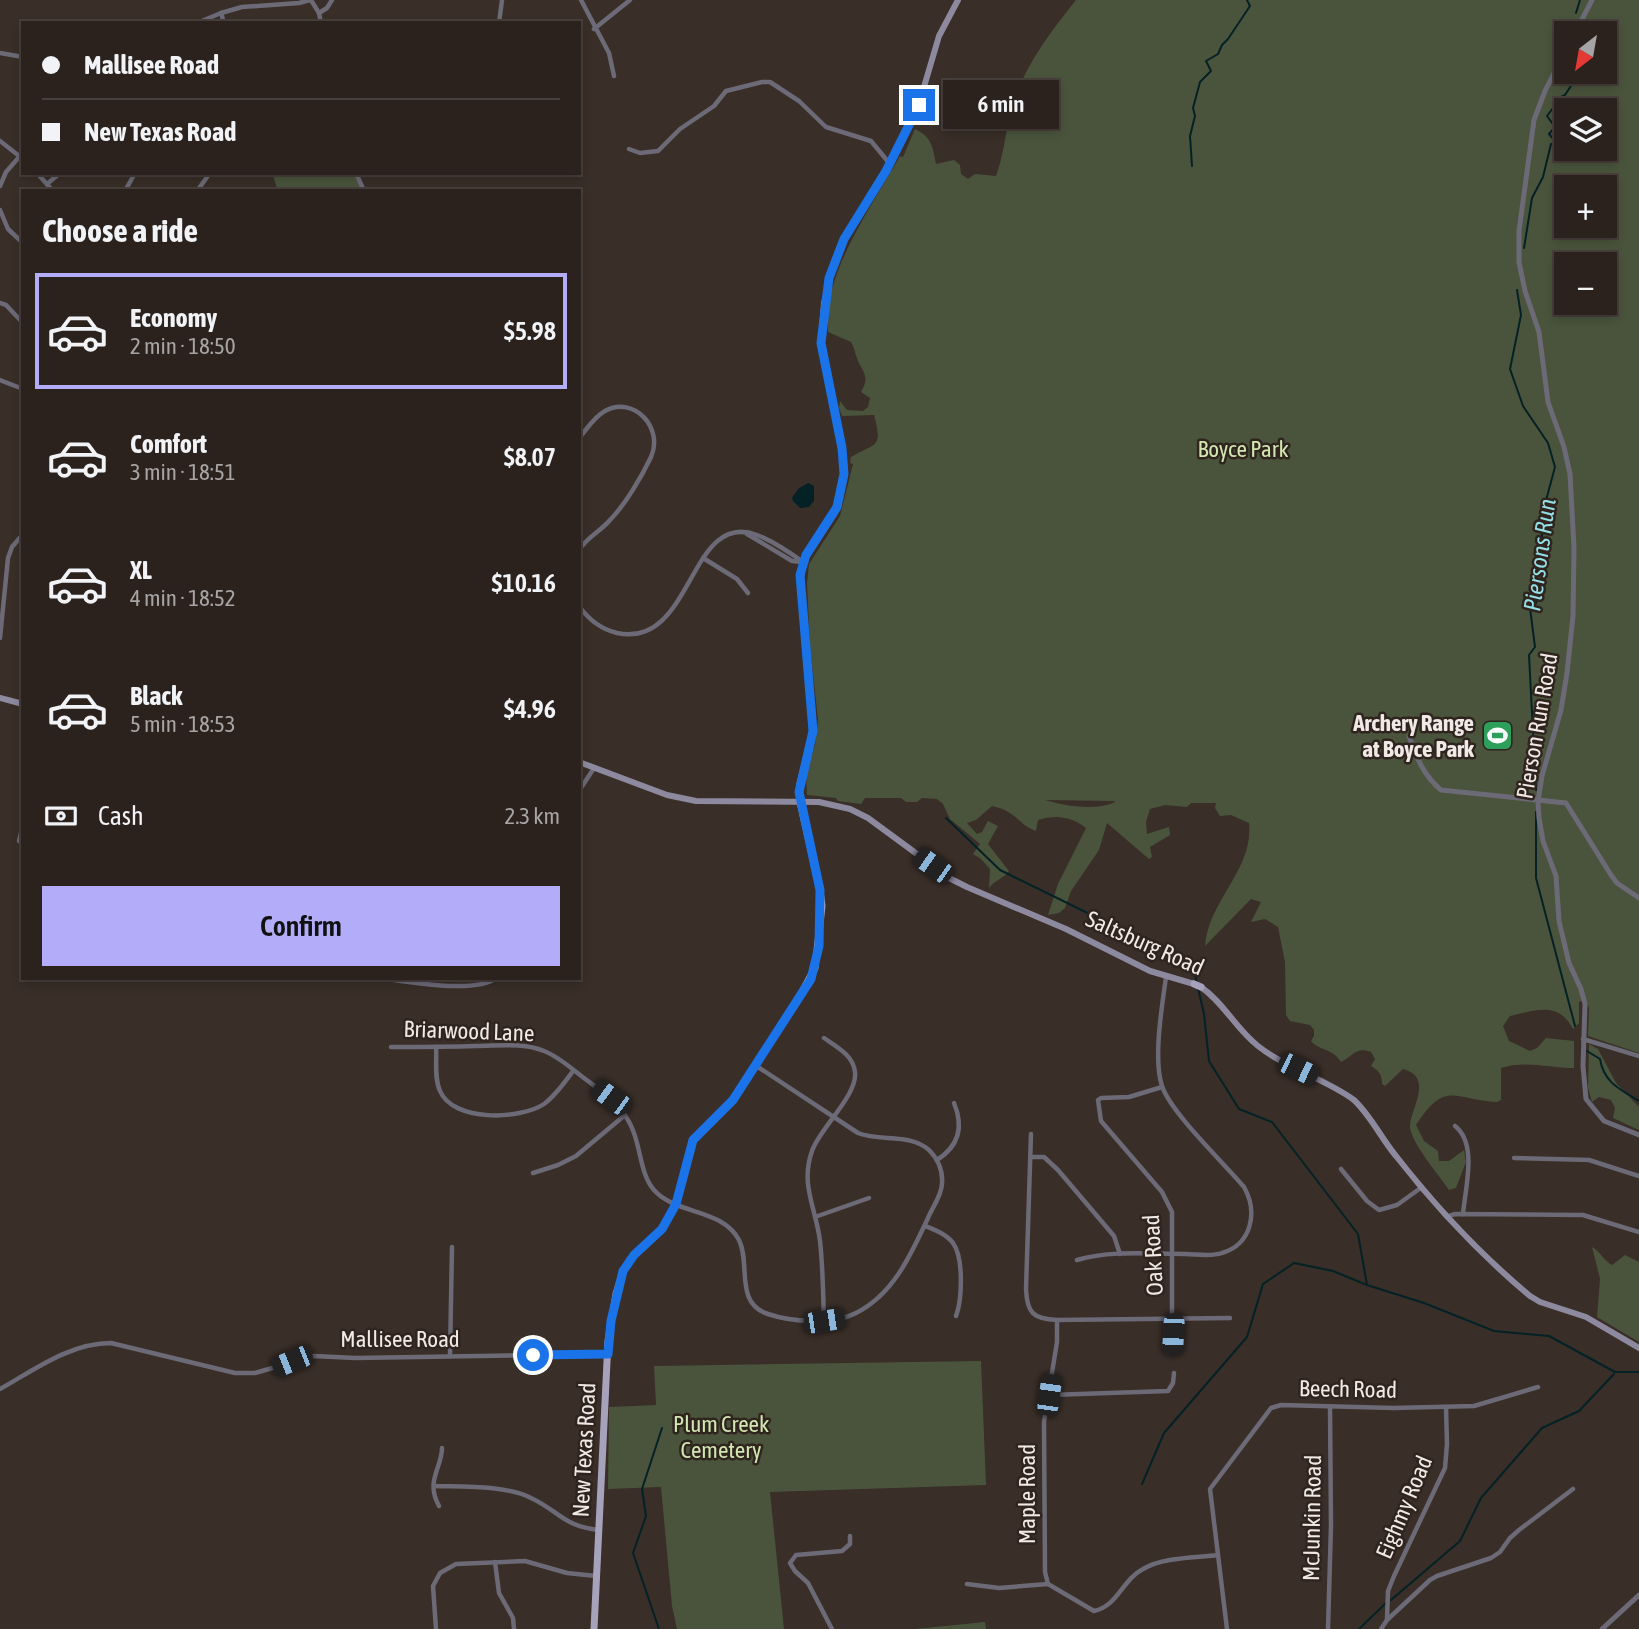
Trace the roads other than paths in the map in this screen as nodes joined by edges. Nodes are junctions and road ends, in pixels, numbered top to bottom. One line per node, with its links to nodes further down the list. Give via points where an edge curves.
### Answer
1 (310, 0): 8 (street); 10 (street)
2 (332, 0): 10 (street)
3 (502, 0): 14 (street)
4 (581, 0): 16 (street)
5 (631, 0): 16 (street)
6 (958, 0): 24 (main road, New Texas Road, via 935,45 919,105)
7 (1592, 0): 15 (street)
8 (277, 2): 9 (street)
9 (221, 13): 11 (street); 12 (street)
10 (319, 13): 13 (street)
11 (202, 21)
12 (223, 21)
13 (321, 21)
14 (499, 21)
15 (1581, 21)
16 (594, 29): 20 (street, via 609,53)
17 (0, 53): 18 (street)
18 (21, 57)
19 (1554, 73): 50 (street, Pierson Run Road, via 1534,120 1519,231 1519,262 1539,332 1548,402 1570,474 1574,548 1567,673)
20 (614, 76)
21 (0, 141): 23 (street)
22 (629, 149): 24 (street, via 658,151 726,91 770,82 826,127 871,141)
23 (21, 157): 28 (street)
24 (890, 164): 40 (main road, New Texas Road, via 844,239 829,278 821,343 844,474 834,514)
25 (39, 175): 27 (street)
26 (58, 175): 27 (street)
27 (47, 184): 29 (street)
28 (0, 186)
29 (51, 189)
30 (0, 210): 31 (street, via 8,229)
31 (21, 241)
32 (0, 303): 33 (street)
33 (21, 321)
34 (0, 380): 35 (street)
35 (21, 388)
36 (581, 436): 38 (street, via 602,412 624,407 644,417 654,438 651,457 619,510)
37 (21, 536): 43 (street, via 8,558)
38 (581, 548)
39 (703, 558): 40 (street, via 722,537 746,533 792,561); 41 (street, via 737,579); 42 (street, via 671,613 651,629 629,634 609,631 593,623)
40 (803, 562): 51 (main road, New Texas Road, via 800,587 813,731 799,785)
41 (748, 593)
42 (581, 608)
43 (0, 638)
44 (0, 698): 45 (main road)
45 (21, 703)
46 (1409, 736): 50 (street, via 1428,779 1441,790)
47 (581, 763): 48 (main road, Saltsburg Road)
48 (594, 767): 49 (street); 51 (main road, Saltsburg Road, via 696,801)
49 (581, 788)
50 (1538, 801): 54 (street, via 1566,803 1617,883); 59 (street, Pierson Run Road, via 1540,831 1556,876 1559,921 1569,964 1584,997)
51 (800, 802): 55 (main road, Saltsburg Road, via 850,808 951,879); 63 (main road, New Texas Road, via 822,906 815,968)
52 (21, 833): 53 (street)
53 (19, 841)
54 (1639, 898)
55 (1166, 977): 65 (street, via 1159,1042); 78 (main road, Saltsburg Road, via 1197,985 1258,1046 1354,1100)
56 (394, 980): 57 (street, via 477,986)
57 (491, 980)
58 (824, 1038): 68 (street, via 847,1055 856,1074)
59 (1583, 1038): 62 (street); 71 (street, Pierson Run Road, via 1584,1090 1589,1104 1604,1121)
60 (391, 1047): 61 (street, Briarwood Lane)
61 (436, 1047): 64 (street, Briarwood Lane, via 532,1047 550,1053); 64 (street, via 440,1091 450,1104 471,1114 528,1112 546,1103)
62 (1639, 1056)
63 (755, 1065): 68 (street); 80 (main road, New Texas Road, via 728,1106 693,1140)
64 (573, 1070): 67 (street, Briarwood Lane, via 611,1098)
65 (1162, 1087): 88 (street, Oak Road, via 1098,1100 1101,1121 1169,1203); 88 (street, via 1244,1187 1252,1209 1246,1236 1237,1246 1219,1255)
66 (954, 1103): 74 (street, via 957,1141)
67 (625, 1115): 76 (street, via 576,1156); 80 (street, Briarwood Lane, via 636,1133 646,1180 659,1195)
68 (832, 1117): 74 (street, via 866,1136 917,1143); 83 (street, via 809,1160 808,1193)
69 (1455, 1126): 81 (street, via 1466,1142 1469,1160)
70 (1031, 1134): 72 (street)
71 (1639, 1135)
72 (1031, 1157): 87 (street, via 1044,1157 1058,1170 1114,1236); 93 (street, via 1027,1303 1036,1316)
73 (1514, 1158): 77 (street, via 1589,1160)
74 (937, 1160): 84 (street, Briarwood Lane, via 942,1173 940,1197)
75 (1341, 1169): 78 (street, via 1379,1210 1397,1205)
76 (533, 1173)
77 (1639, 1176)
78 (1423, 1187): 82 (main road, Saltsburg Road)
79 (869, 1198): 83 (street)
80 (676, 1204): 94 (street, Briarwood Lane, via 732,1230 743,1251 746,1292 762,1312); 97 (main road, New Texas Road, via 662,1229 623,1271)
81 (1463, 1214): 82 (street); 85 (street, via 1583,1215)
82 (1448, 1216): 96 (main road, Saltsburg Road, via 1530,1296 1586,1317)
83 (815, 1217): 94 (street)
84 (925, 1226): 90 (street, via 952,1241 957,1250 960,1305); 94 (street, Briarwood Lane, via 885,1292 859,1312)
85 (1639, 1232)
86 (452, 1247): 98 (street)
87 (1119, 1254): 88 (street); 89 (street)
88 (1172, 1254): 92 (street, Oak Road)
89 (1077, 1260)
90 (956, 1316)
91 (1230, 1318): 92 (street)
92 (1174, 1319): 93 (street); 95 (street, Oak Road)
93 (1057, 1320): 102 (street, Maple Road)
94 (824, 1321)
95 (1172, 1348)
96 (1639, 1348)
97 (608, 1354): 98 (street, Mallisee Road); 109 (main road, New Texas Road)
98 (450, 1356): 101 (street, Mallisee Road, via 314,1356 255,1373 235,1373 99,1343 66,1352)
99 (1174, 1373): 102 (street, via 1168,1391)
100 (1538, 1387): 104 (street, Beech Road, via 1480,1405)
101 (0, 1389)
102 (1049, 1395): 115 (street, Maple Road, via 1044,1437)
103 (1331, 1407): 104 (street, Beech Road); 111 (street, Beech Road, via 1271,1408 1212,1484); 123 (street, McJunkin Road)
104 (1446, 1407): 117 (street, Eighmy Road, via 1445,1468 1388,1591)
105 (442, 1448): 106 (street)
106 (434, 1486): 108 (street); 109 (street, via 525,1495 573,1525)
107 (1573, 1489): 117 (street, via 1510,1538 1500,1552 1437,1576)
108 (439, 1506)
109 (600, 1530): 113 (main road, New Texas Road)
110 (850, 1536): 121 (street, via 850,1545 842,1551 796,1555 790,1563 808,1583)
111 (1219, 1555): 115 (street, via 1144,1567 1109,1606 1094,1611); 122 (street, Beech Road)
112 (495, 1562): 113 (street, via 525,1561); 118 (street, via 456,1564 440,1573 432,1595); 119 (street, via 499,1593)
113 (596, 1576): 120 (main road, New Texas Road)
114 (967, 1584): 115 (street, via 999,1588)
115 (1048, 1584)
116 (1639, 1595): 125 (street)
117 (1387, 1620): 124 (street)
118 (436, 1629)
119 (514, 1629)
120 (594, 1629)
121 (832, 1629)
122 (1227, 1629)
123 (1328, 1629)
124 (1381, 1629)
125 (1602, 1629)

